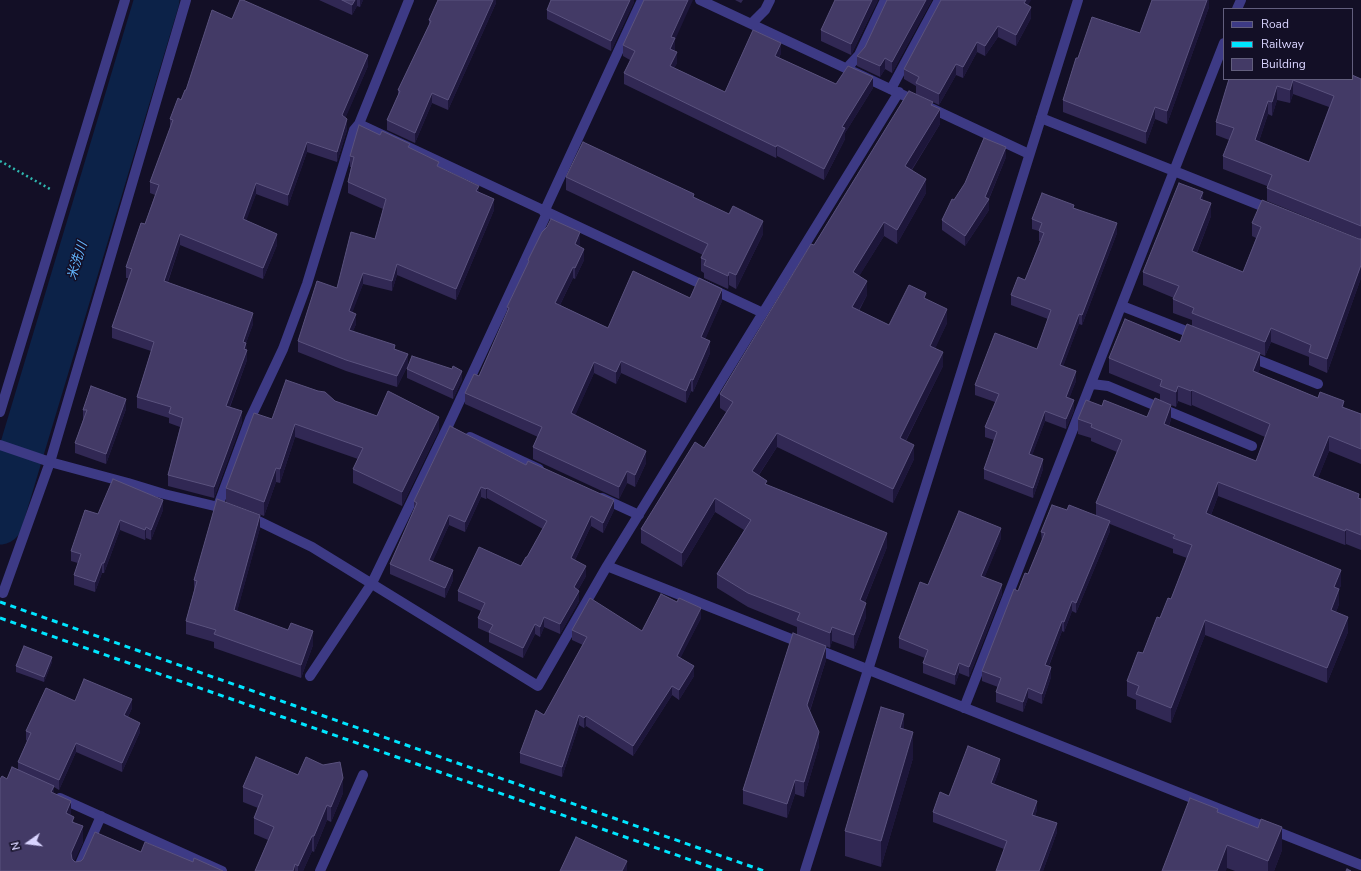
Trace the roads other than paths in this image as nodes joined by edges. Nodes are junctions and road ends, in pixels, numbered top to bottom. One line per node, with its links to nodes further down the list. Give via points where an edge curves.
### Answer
1 (125, 0): 26 (street)
2 (186, 0): 30 (street)
3 (409, 0): 15 (street)
4 (642, 0): 18 (street)
5 (700, 0): 10 (street)
6 (770, 0): 10 (street, via 765,10)
7 (885, 0): 12 (street, via 859,55)
8 (940, 0): 13 (street)
9 (1078, 0): 14 (street)
10 (751, 24): 12 (street)
11 (1223, 45): 17 (street, via 1180,153)
12 (847, 68): 13 (street)
13 (895, 90): 16 (street); 21 (street)
14 (1040, 118): 16 (street); 17 (street)
15 (359, 124): 18 (street); 33 (street, via 354,130 341,167 307,284 283,348 250,419)
16 (1029, 154): 38 (street)
17 (1175, 172): 19 (street); 20 (street)
18 (546, 212): 21 (street); 27 (street)
19 (1282, 214)
20 (1122, 306): 22 (street); 24 (street)
21 (763, 313): 34 (street)
22 (1202, 338)
23 (1238, 352): 25 (street)
24 (1092, 384): 29 (street, via 1108,386); 40 (street)
25 (1318, 384)
26 (0, 412)
27 (455, 430): 31 (street); 36 (street)
28 (0, 445): 30 (street)
29 (1252, 446)
30 (47, 460): 33 (street, via 164,494); 37 (street)
31 (547, 472)
32 (589, 492): 34 (street)
33 (218, 506): 36 (street, via 258,520)
34 (639, 515): 35 (street)
35 (607, 566): 36 (street, via 538,686); 38 (street)
36 (372, 582): 39 (street)
37 (3, 593)
38 (869, 670): 40 (street); 48 (street)
39 (310, 676)
40 (964, 708): 44 (street)
41 (362, 776): 47 (street)
42 (52, 794): 43 (street)
43 (101, 816): 45 (street); 46 (street)
44 (1361, 865)
45 (77, 871)
46 (222, 871)
47 (320, 871)
48 (805, 871)

